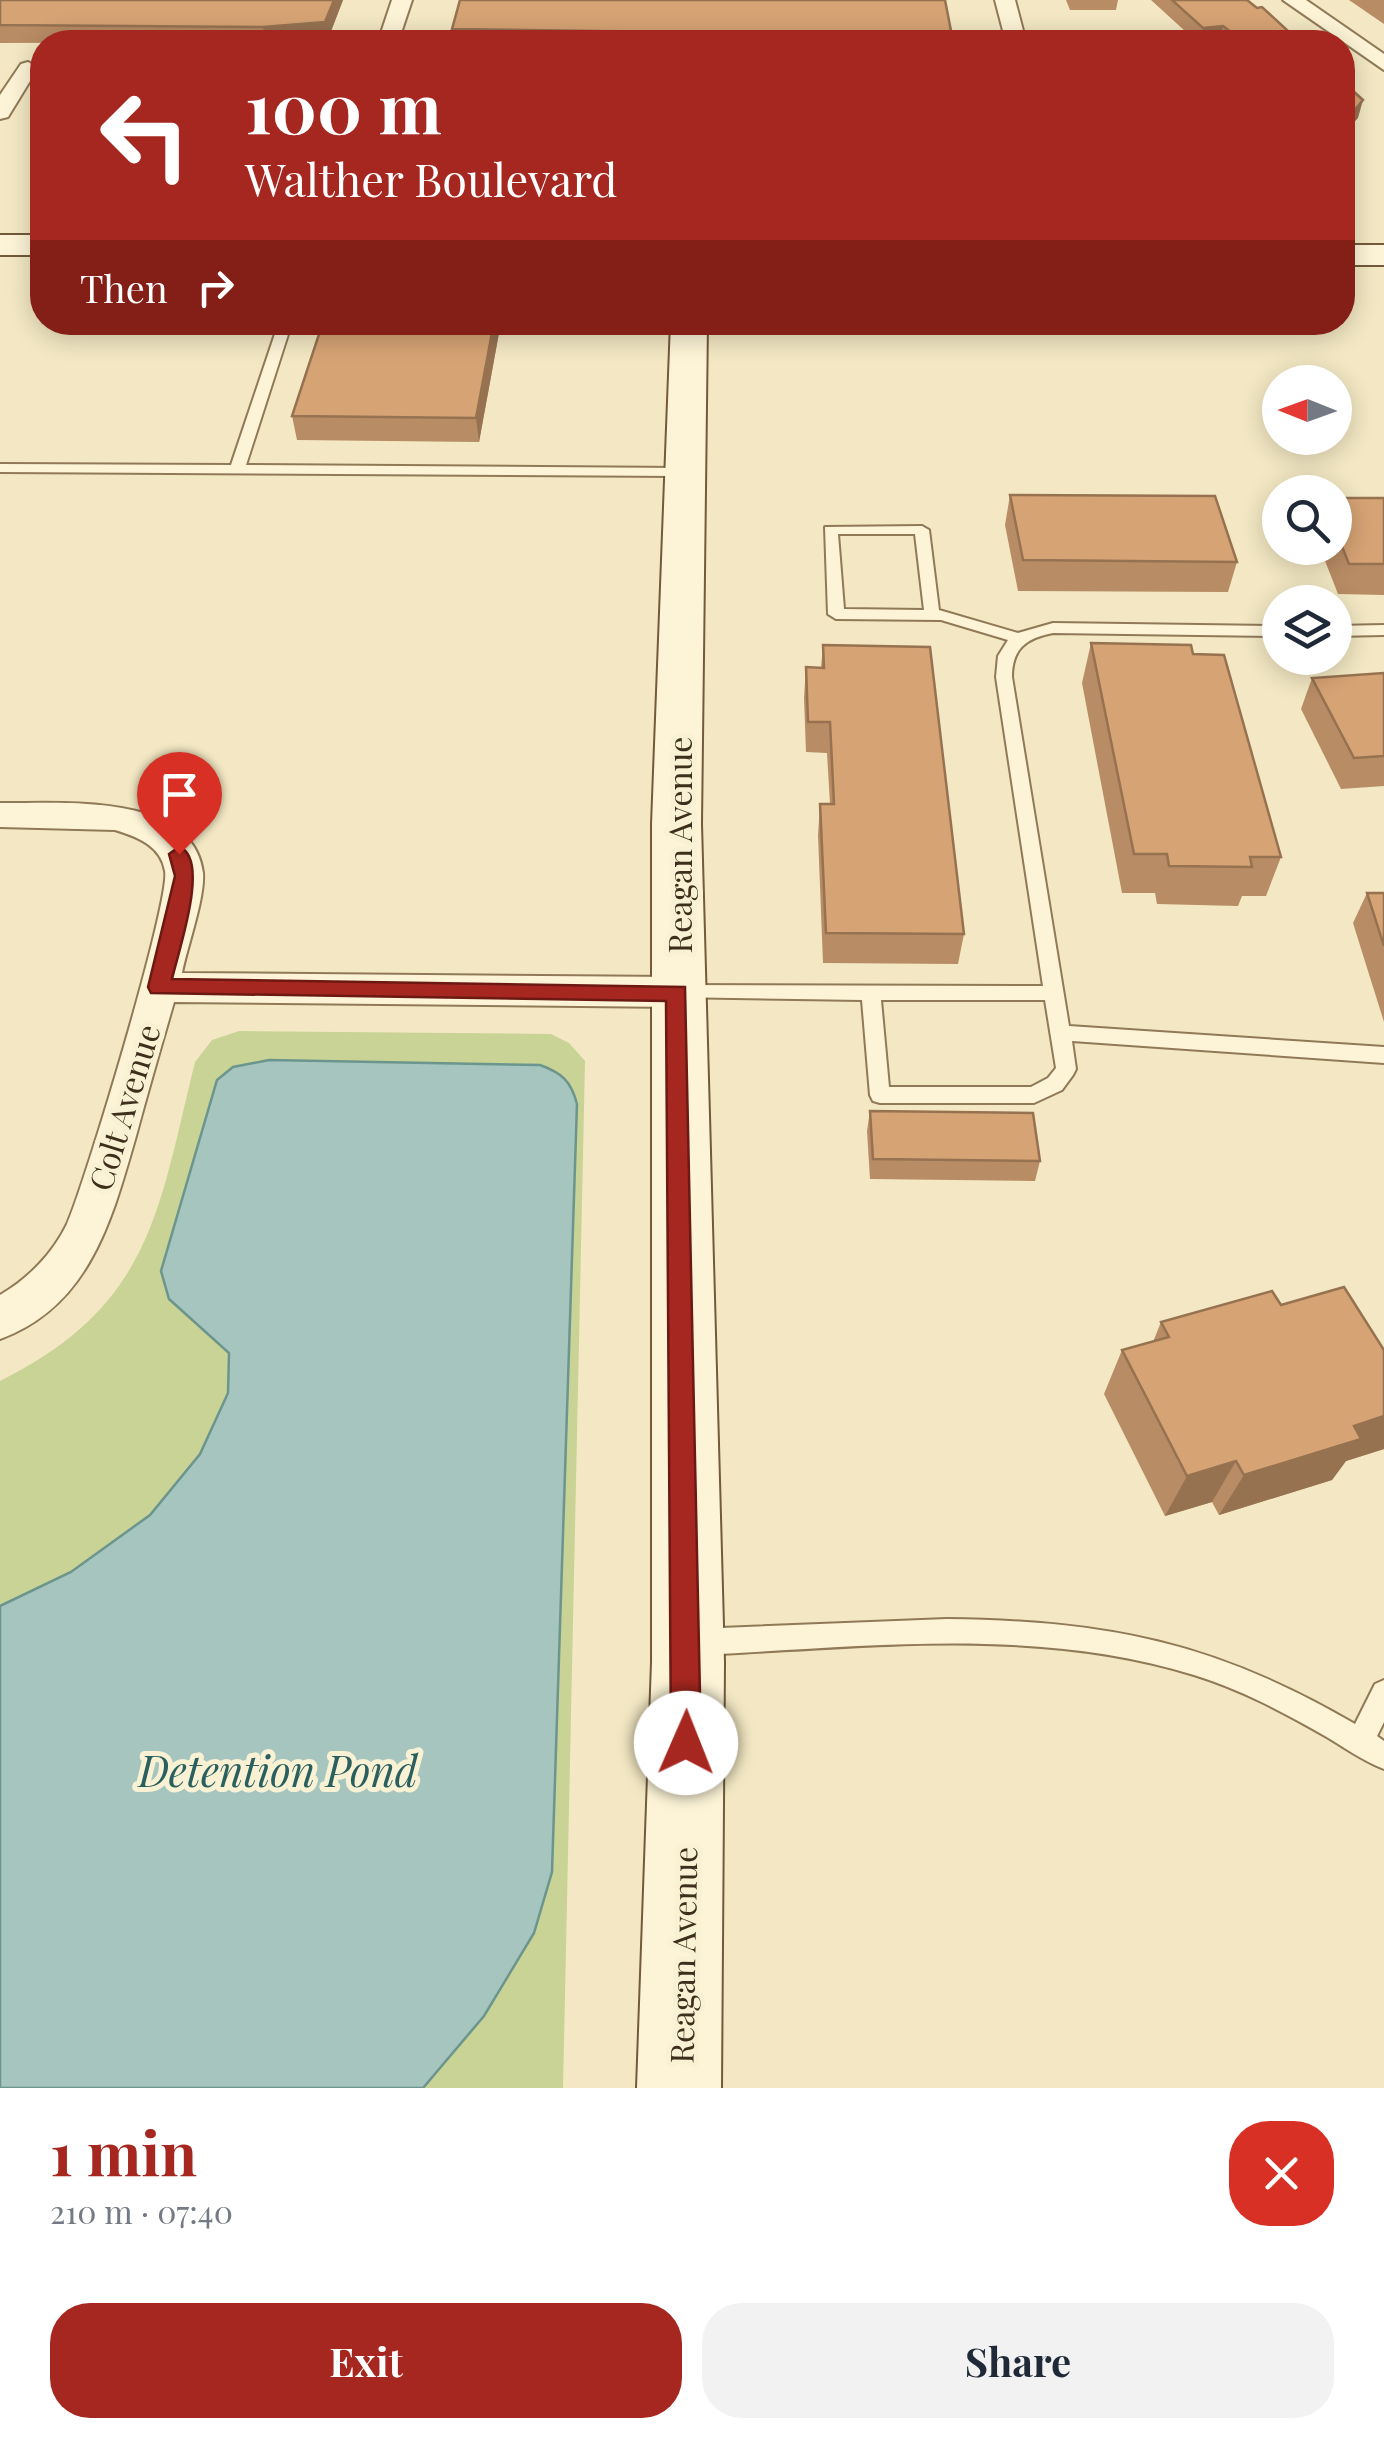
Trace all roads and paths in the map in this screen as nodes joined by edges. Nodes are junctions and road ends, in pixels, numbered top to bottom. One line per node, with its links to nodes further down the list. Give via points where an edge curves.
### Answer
1 (402, 0): 4 (street)
2 (1005, 0): 5 (street)
3 (1294, 0): 6 (street)
4 (392, 30)
5 (1013, 30)
6 (1335, 30)
7 (1364, 51): 8 (street)
8 (1384, 64)
9 (0, 67): 10 (street)
10 (30, 68)
11 (30, 74): 12 (street)
12 (0, 112)
13 (0, 245): 14 (street)
14 (30, 245)
15 (1355, 254): 16 (street)
16 (1384, 255)
17 (282, 335): 20 (lane)
18 (688, 335): 21 (street, Reagan Avenue)
19 (0, 468): 20 (lane)
20 (236, 469): 21 (lane)
21 (681, 472): 29 (street, Reagan Avenue)
22 (932, 615): 22 (lane, via 836,614 830,530 922,530); 26 (lane)
23 (1384, 630): 25 (lane)
24 (1262, 631): 26 (lane, via 1053,628)
25 (1352, 631)
26 (1017, 638): 31 (lane, via 1003,664)
27 (0, 814): 28 (street, Colt Avenue, via 116,818 166,838 185,876)
28 (159, 987): 29 (street); 34 (street, Colt Avenue, via 87,1229 59,1274)
29 (677, 992): 30 (lane); 35 (street, Reagan Avenue)
30 (871, 993): 31 (lane); 32 (lane, via 880,1095 1034,1095 1066,1069)
31 (1056, 993): 32 (lane)
32 (1061, 1033): 33 (lane)
33 (1384, 1055)
34 (0, 1319)
35 (687, 1642): 37 (lane, via 1039,1635 1116,1644 1193,1662 1282,1699); 38 (street, Reagan Avenue)
36 (1384, 1693): 37 (lane)
37 (1372, 1748)
38 (679, 2088)

